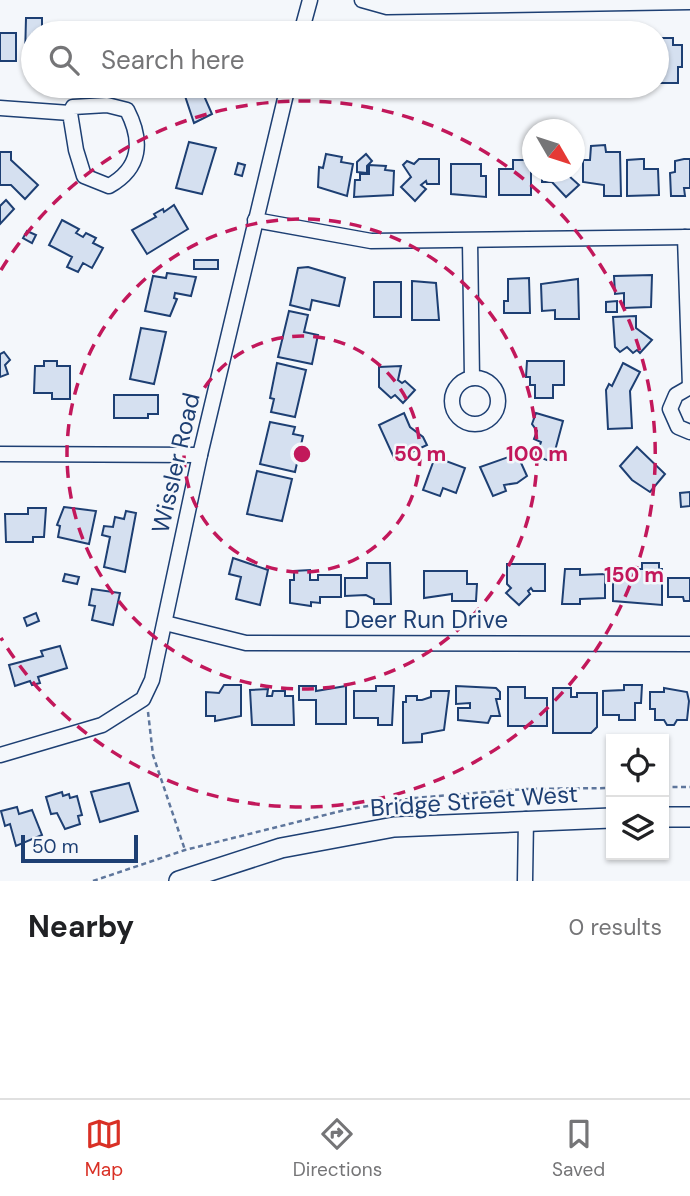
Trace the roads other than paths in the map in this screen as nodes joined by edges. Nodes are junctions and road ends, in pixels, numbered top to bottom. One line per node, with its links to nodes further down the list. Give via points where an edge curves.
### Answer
1 (310, 0): 4 (street)
2 (362, 0): 3 (street, via 387,7)
3 (690, 2)
4 (304, 21)
5 (285, 98): 8 (street, Wissler Road)
6 (0, 108): 7 (street)
7 (70, 113): 7 (street, via 84,176 108,186 125,177 135,157 138,131 127,110 88,105 73,107)
8 (255, 220): 10 (street, via 371,241); 14 (street, Wissler Road)
9 (688, 237): 10 (street); 12 (street, via 690,387 676,395 670,409 678,427)
10 (470, 241): 11 (street)
11 (472, 378)
12 (690, 432)
13 (0, 454): 14 (street)
14 (200, 456): 15 (street, Wissler Road)
15 (164, 623): 16 (street, Deer Run Drive, via 246,643); 17 (street, Wissler Road, via 157,665 143,699 102,725)
16 (690, 644)
17 (0, 755)
18 (669, 817): 19 (main road)
19 (690, 817)
20 (606, 818): 21 (main road, Bridge Street West)
21 (526, 819): 22 (main road, Bridge Street West, via 394,827 281,848); 23 (street)
22 (179, 881)
23 (525, 881)

